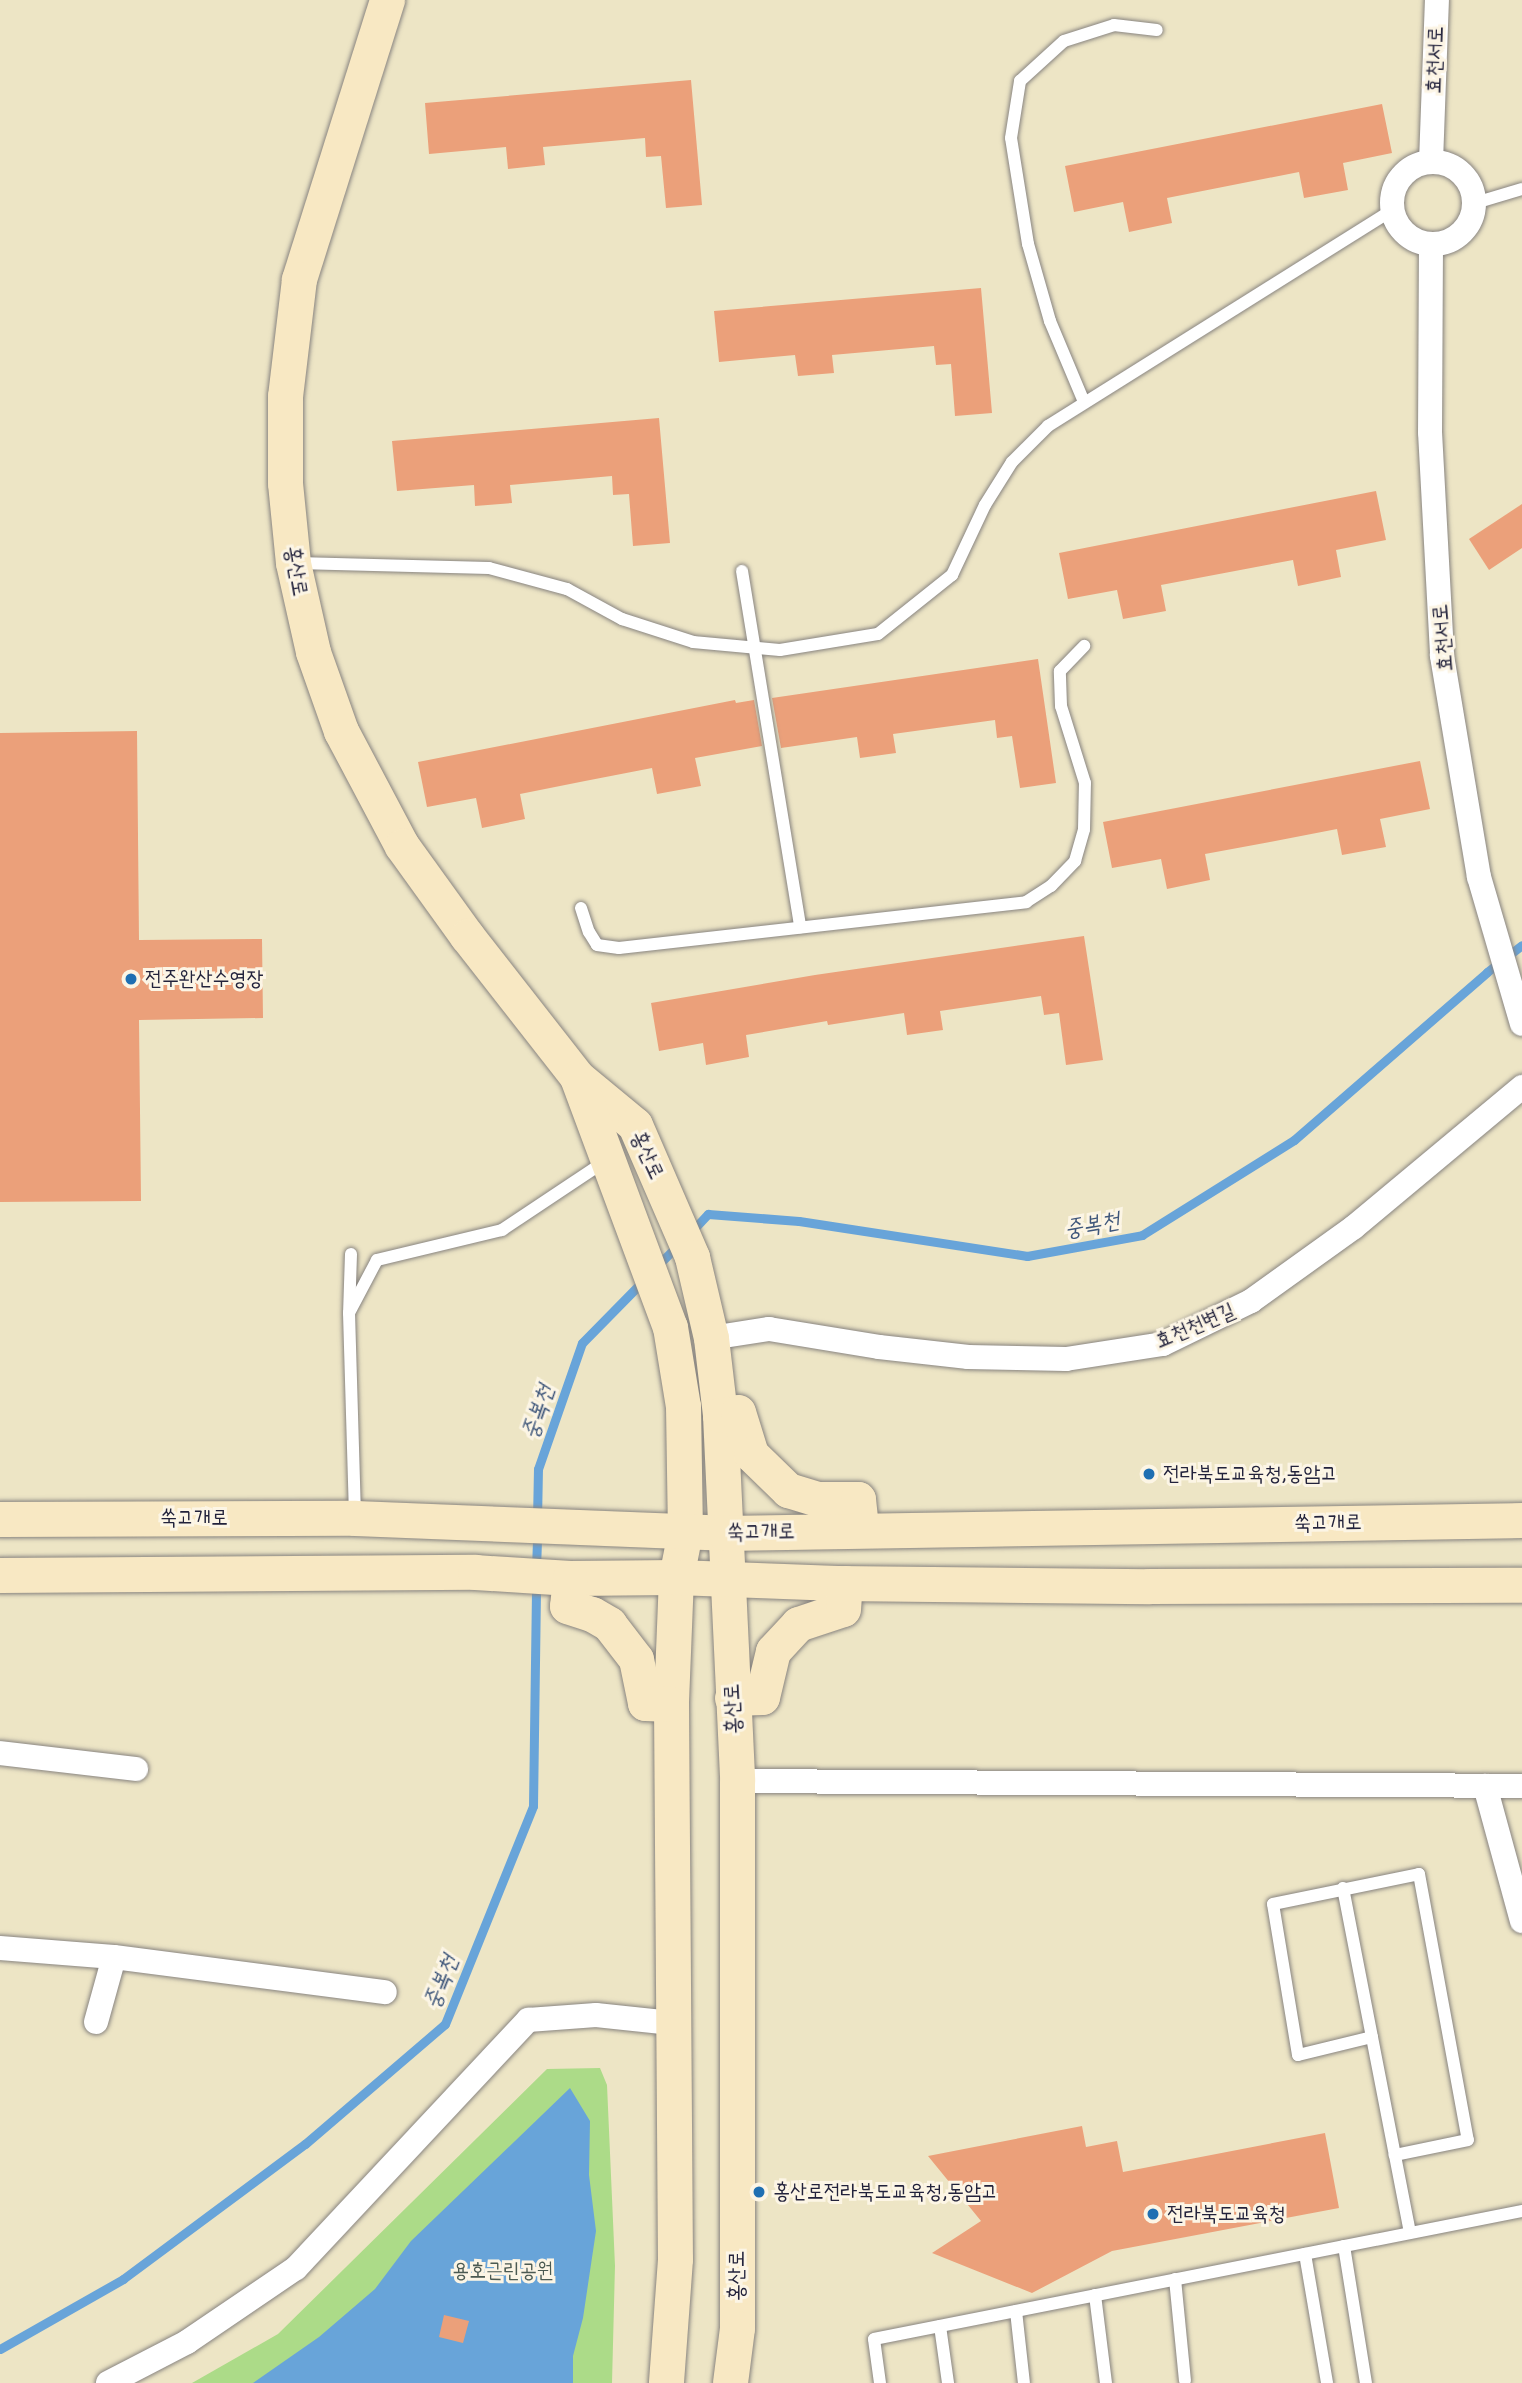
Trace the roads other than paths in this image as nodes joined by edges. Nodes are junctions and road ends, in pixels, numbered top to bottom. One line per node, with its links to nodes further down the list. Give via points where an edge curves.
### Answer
1 (387, 0): 10 (street, 홍산로, via 299,279 285,396 285,483)
2 (1437, 0): 4 (street, 효천서로)
3 (1157, 30): 9 (lane, via 1114,25 1064,41 1020,81 1011,138 1028,244 1050,321)
4 (1431, 162): 6 (street, via 1457,169 1466,178); 7 (street, via 1417,165 1397,183)
5 (1522, 189): 6 (lane)
6 (1475, 203): 8 (street, via 1467,228 1445,243)
7 (1392, 210): 8 (street, via 1405,234); 9 (lane)
8 (1431, 244): 16 (street, 효천서로, via 1430,432 1442,656 1479,877)
9 (1084, 402): 13 (lane, via 1048,426 1012,462 985,505 953,575 878,634 780,650)
10 (293, 563): 13 (lane, via 489,568 567,589 622,619 693,642); 17 (street, 홍산로, via 313,652 341,731 402,846)
11 (742, 570): 13 (lane)
12 (1084, 646): 15 (lane, via 1060,671 1061,706 1085,783 1084,829 1075,861 1051,886 1026,902)
13 (752, 648): 15 (lane)
14 (581, 908): 15 (lane, via 597,945 619,948)
15 (800, 927)
16 (1522, 1024)
17 (577, 1077): 19 (street, 홍산로); 22 (street, 홍산로, via 635,1125 692,1257)
18 (1522, 1087): 22 (street, 효천천변길, via 1344,1235 1251,1301 1163,1344 1066,1359 968,1357)
19 (608, 1159): 21 (lane, via 502,1230 377,1260); 28 (street, 홍산로, via 670,1327 683,1406)
20 (351, 1254): 21 (lane)
21 (349, 1313): 25 (lane)
22 (707, 1322): 23 (street, 홍산로)
23 (720, 1415): 27 (street, via 737,1412 751,1454 788,1490 817,1499 858,1499); 29 (street, 홍산로)
24 (0, 1518): 25 (street, 쑥고개로)
25 (355, 1518): 28 (street, 쑥고개로)
26 (1522, 1520): 27 (street, 쑥고개로)
27 (861, 1530): 29 (street, 쑥고개로)
28 (685, 1532): 29 (street, 쑥고개로); 31 (street, 홍산로)
29 (724, 1533): 33 (street, 홍산로)
30 (0, 1575): 32 (street, via 475,1572)
31 (676, 1577): 32 (street); 33 (street); 37 (street, 홍산로)
32 (579, 1578): 37 (street, via 567,1606 609,1624 636,1659 645,1703)
33 (726, 1579): 34 (street); 36 (street, 홍산로)
34 (845, 1583): 35 (street); 36 (street, via 844,1609 798,1624 773,1651 762,1697)
35 (1522, 1585)
36 (732, 1698): 40 (street, 홍산로)
37 (671, 1704): 49 (street, 홍산로)
38 (0, 1753): 39 (street)
39 (136, 1769)
40 (737, 1781): 41 (street); 63 (street, 홍산로, via 737,2328)
41 (1485, 1786): 42 (street); 44 (street)
42 (1522, 1786)
43 (1343, 1888): 50 (lane); 50 (lane, via 1273,1904 1298,2055); 51 (lane, via 1419,1874 1468,2140)
44 (1522, 1921)
45 (0, 1948): 46 (street)
46 (114, 1957): 47 (street); 48 (street)
47 (385, 1992)
48 (96, 2022)
49 (672, 2023): 61 (street, via 596,2015 528,2020 296,2268 187,2342); 62 (street, 홍산로, via 675,2259)
50 (1372, 2037): 51 (lane)
51 (1395, 2155): 53 (lane)
52 (1522, 2211): 53 (lane)
53 (1410, 2233): 54 (lane)
54 (1344, 2246): 55 (lane); 69 (lane)
55 (1305, 2254): 56 (lane); 68 (lane)
56 (1175, 2280): 57 (lane); 60 (lane)
57 (1095, 2295): 58 (lane); 67 (lane)
58 (1016, 2311): 59 (lane); 66 (lane)
59 (940, 2326): 64 (lane, via 874,2339); 65 (lane)
60 (1185, 2381)
61 (108, 2383)
62 (666, 2383)
63 (730, 2383)
64 (880, 2383)
65 (948, 2383)
66 (1024, 2383)
67 (1107, 2383)
68 (1326, 2383)
69 (1366, 2383)

